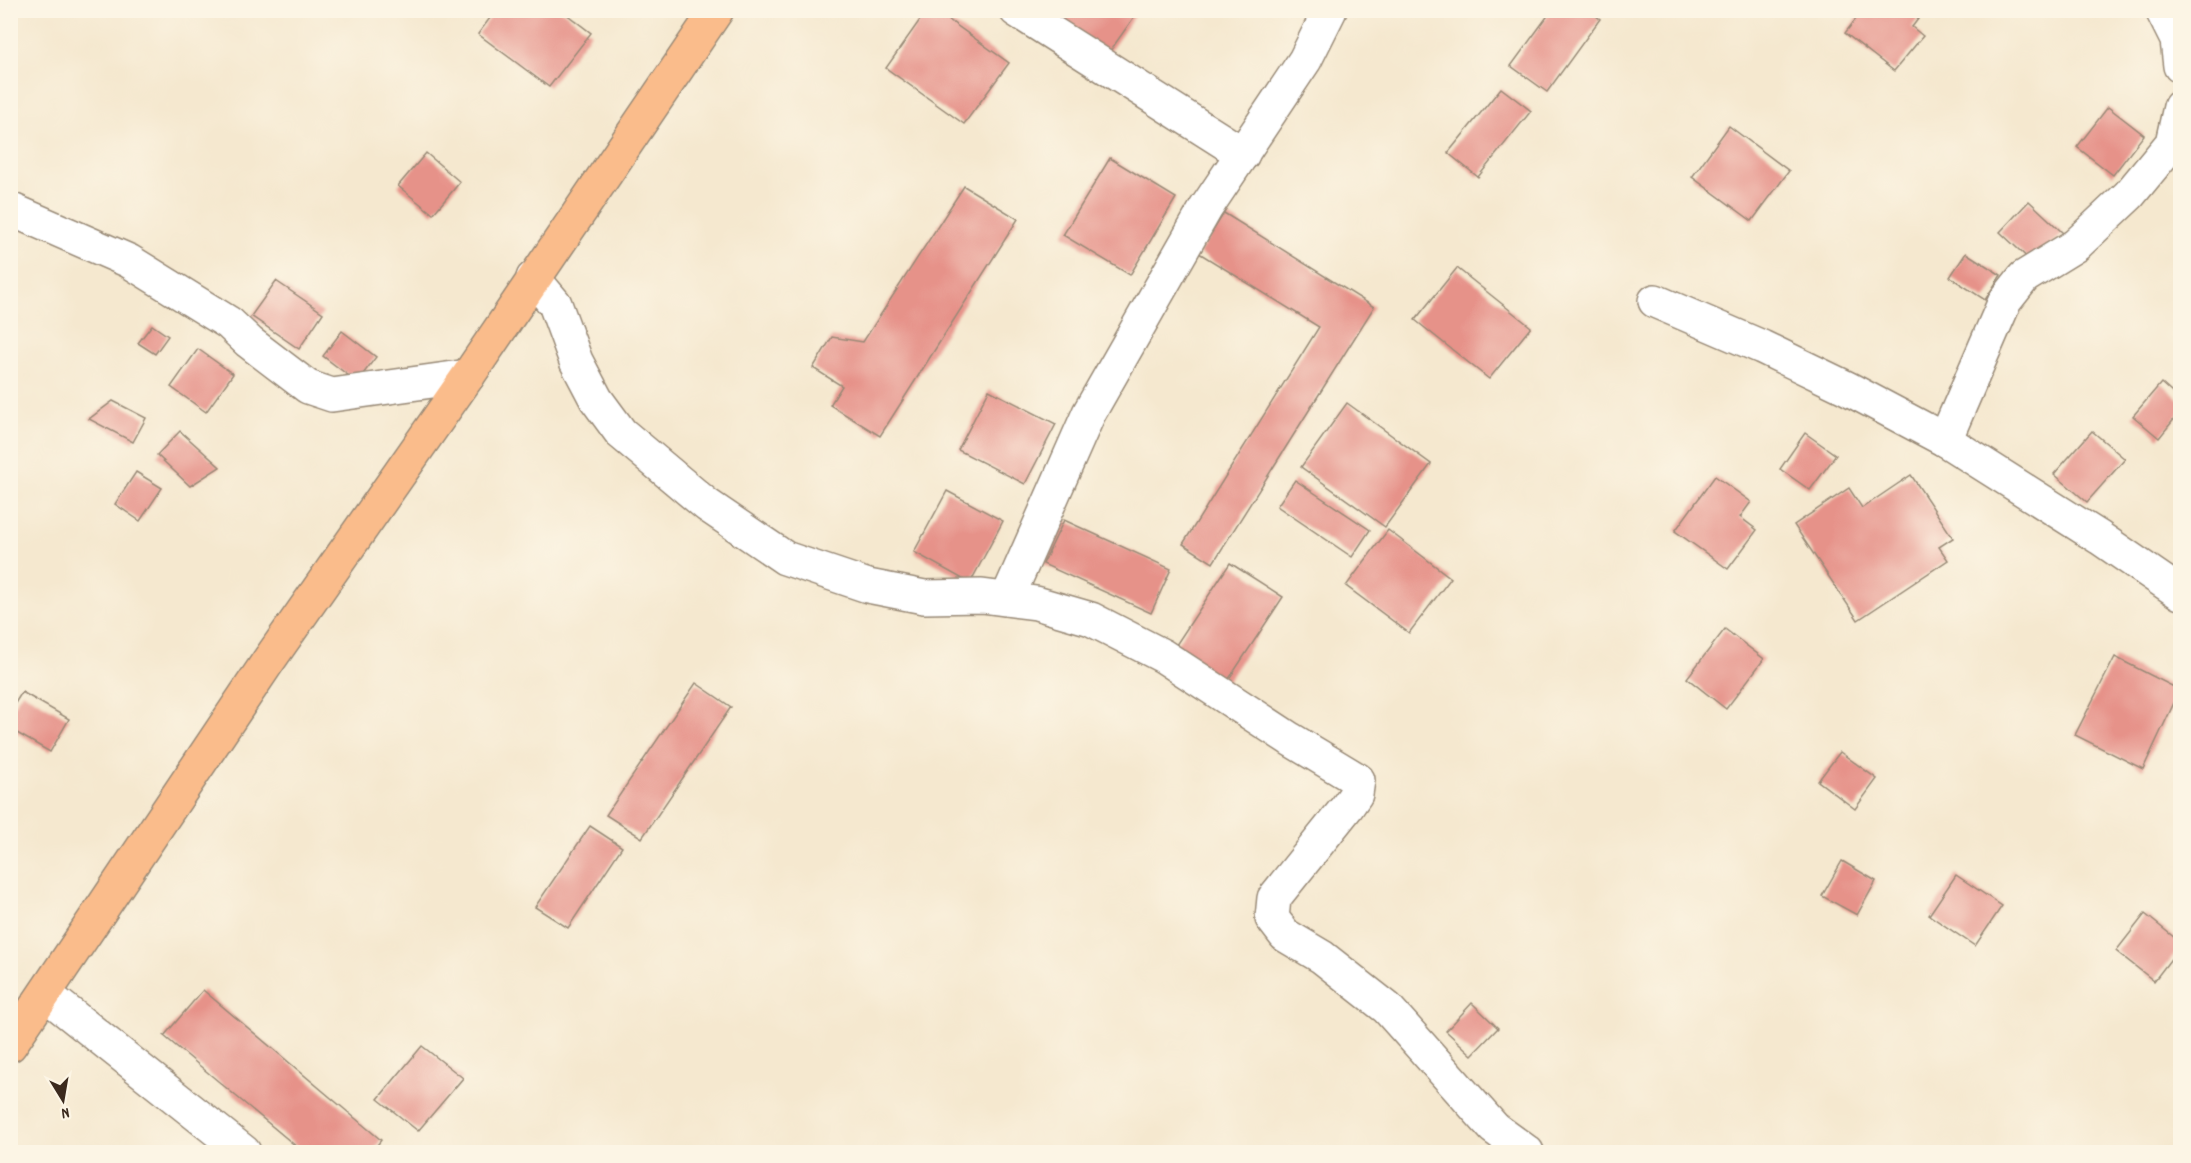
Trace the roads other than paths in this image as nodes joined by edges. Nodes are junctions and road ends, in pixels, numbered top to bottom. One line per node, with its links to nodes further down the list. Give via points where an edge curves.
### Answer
1 (717, 10): 9 (main road)
2 (1016, 10): 7 (street)
3 (1330, 10): 7 (street, via 1305,60)
4 (2162, 10): 5 (street, via 2177,40)
5 (2181, 66)
6 (2181, 107): 12 (street, via 2172,143 2129,195 2076,245 2024,277 2005,301)
7 (1243, 154): 14 (street, via 1206,208 1089,413)
8 (10, 209): 11 (street, via 129,261 229,323 308,387 332,395)
9 (533, 278): 11 (main road); 14 (street, via 555,304 576,361 621,433 707,505 785,558 868,586 924,597)
10 (1655, 301): 12 (street, via 1762,346)
11 (468, 376): 15 (main road, via 267,663)
12 (1945, 440): 13 (street)
13 (2181, 593)
14 (1007, 599): 18 (street, via 1090,619 1163,656 1358,780 1356,794 1347,807 1274,898 1272,918 1285,935 1323,957 1387,1008 1494,1128)
15 (45, 994): 16 (main road); 17 (street)
16 (10, 1045)
17 (244, 1152)
18 (1527, 1152)

